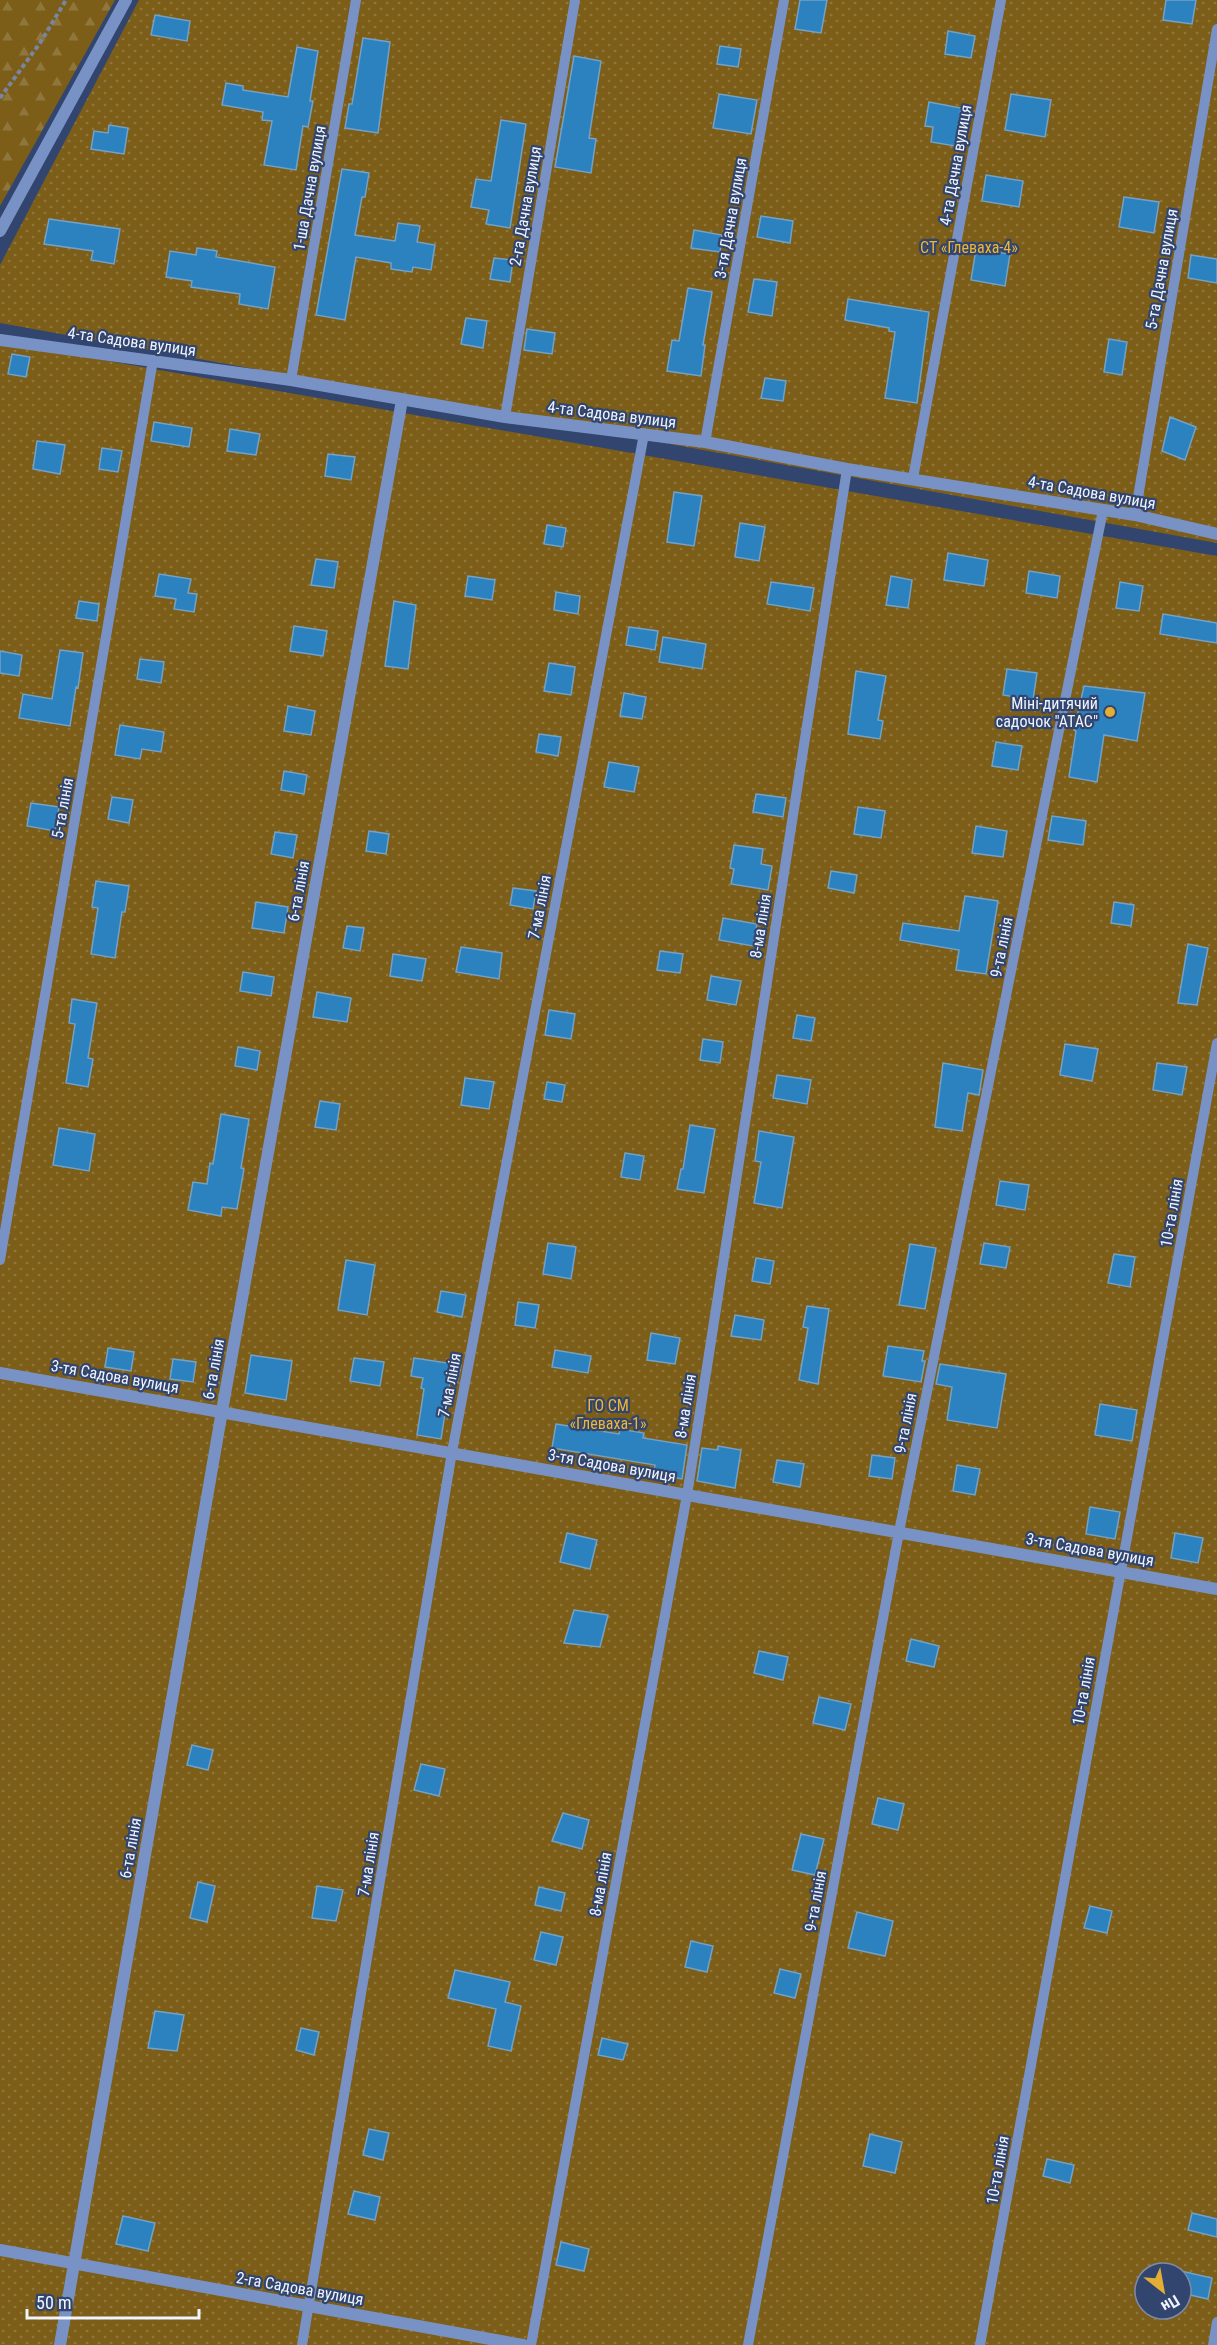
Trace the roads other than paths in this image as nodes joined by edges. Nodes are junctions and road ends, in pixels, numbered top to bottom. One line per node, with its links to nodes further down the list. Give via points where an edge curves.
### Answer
1 (126, 0): 7 (street)
2 (356, 0): 10 (lane, 1-ша Дачна вулиця)
3 (575, 0): 12 (lane, 2-га Дачна вулиця)
4 (784, 0): 14 (lane, 3-тя Дачна вулиця)
5 (1001, 0): 16 (lane, 4-та Дачна вулиця)
6 (1217, 29): 18 (lane, 5-та Дачна вулиця)
7 (0, 231)
8 (0, 340): 9 (street, 4-та Садова вулиця)
9 (153, 360): 10 (street, 4-та Садова вулиця); 21 (lane, 5-та лінія)
10 (291, 380): 11 (street, 4-та Садова вулиця)
11 (402, 400): 12 (street, 4-та Садова вулиця); 23 (street, 6-та лінія)
12 (505, 417): 13 (street, 4-та Садова вулиця)
13 (644, 434): 14 (street, 4-та Садова вулиця); 24 (lane, 7-ма лінія)
14 (705, 442): 15 (street, 4-та Садова вулиця)
15 (847, 469): 16 (street, 4-та Садова вулиця); 25 (lane, 8-ма лінія)
16 (912, 478): 17 (street, 4-та Садова вулиця)
17 (1103, 510): 18 (street, 4-та Садова вулиця); 26 (lane, 9-та лінія)
18 (1135, 515): 19 (street, 4-та Садова вулиця)
19 (1217, 534)
20 (1217, 1043): 27 (lane, 10-та лінія)
21 (0, 1260)
22 (0, 1373): 23 (street, 3-тя Садова вулиця)
23 (222, 1411): 24 (street, 3-тя Садова вулиця); 30 (street, 6-та лінія)
24 (452, 1452): 25 (street, 3-тя Садова вулиця); 31 (lane, 7-ма лінія)
25 (687, 1495): 26 (street, 3-тя Садова вулиця); 36 (lane, 8-ма лінія)
26 (899, 1532): 27 (street, 3-тя Садова вулиця); 37 (lane, 9-та лінія)
27 (1120, 1571): 28 (street, 3-тя Садова вулиця); 38 (lane, 10-та лінія)
28 (1217, 1589)
29 (0, 2250): 30 (street, 2-га Садова вулиця)
30 (74, 2264): 31 (street, 2-га Садова вулиця); 33 (street, 6-та лінія)
31 (309, 2306): 34 (lane, 7-ма лінія); 35 (street, 2-га Садова вулиця)
32 (1217, 2322): 39 (lane)
33 (60, 2345)
34 (302, 2345)
35 (523, 2345)
36 (531, 2345)
37 (748, 2345)
38 (980, 2345)
39 (1213, 2345)

